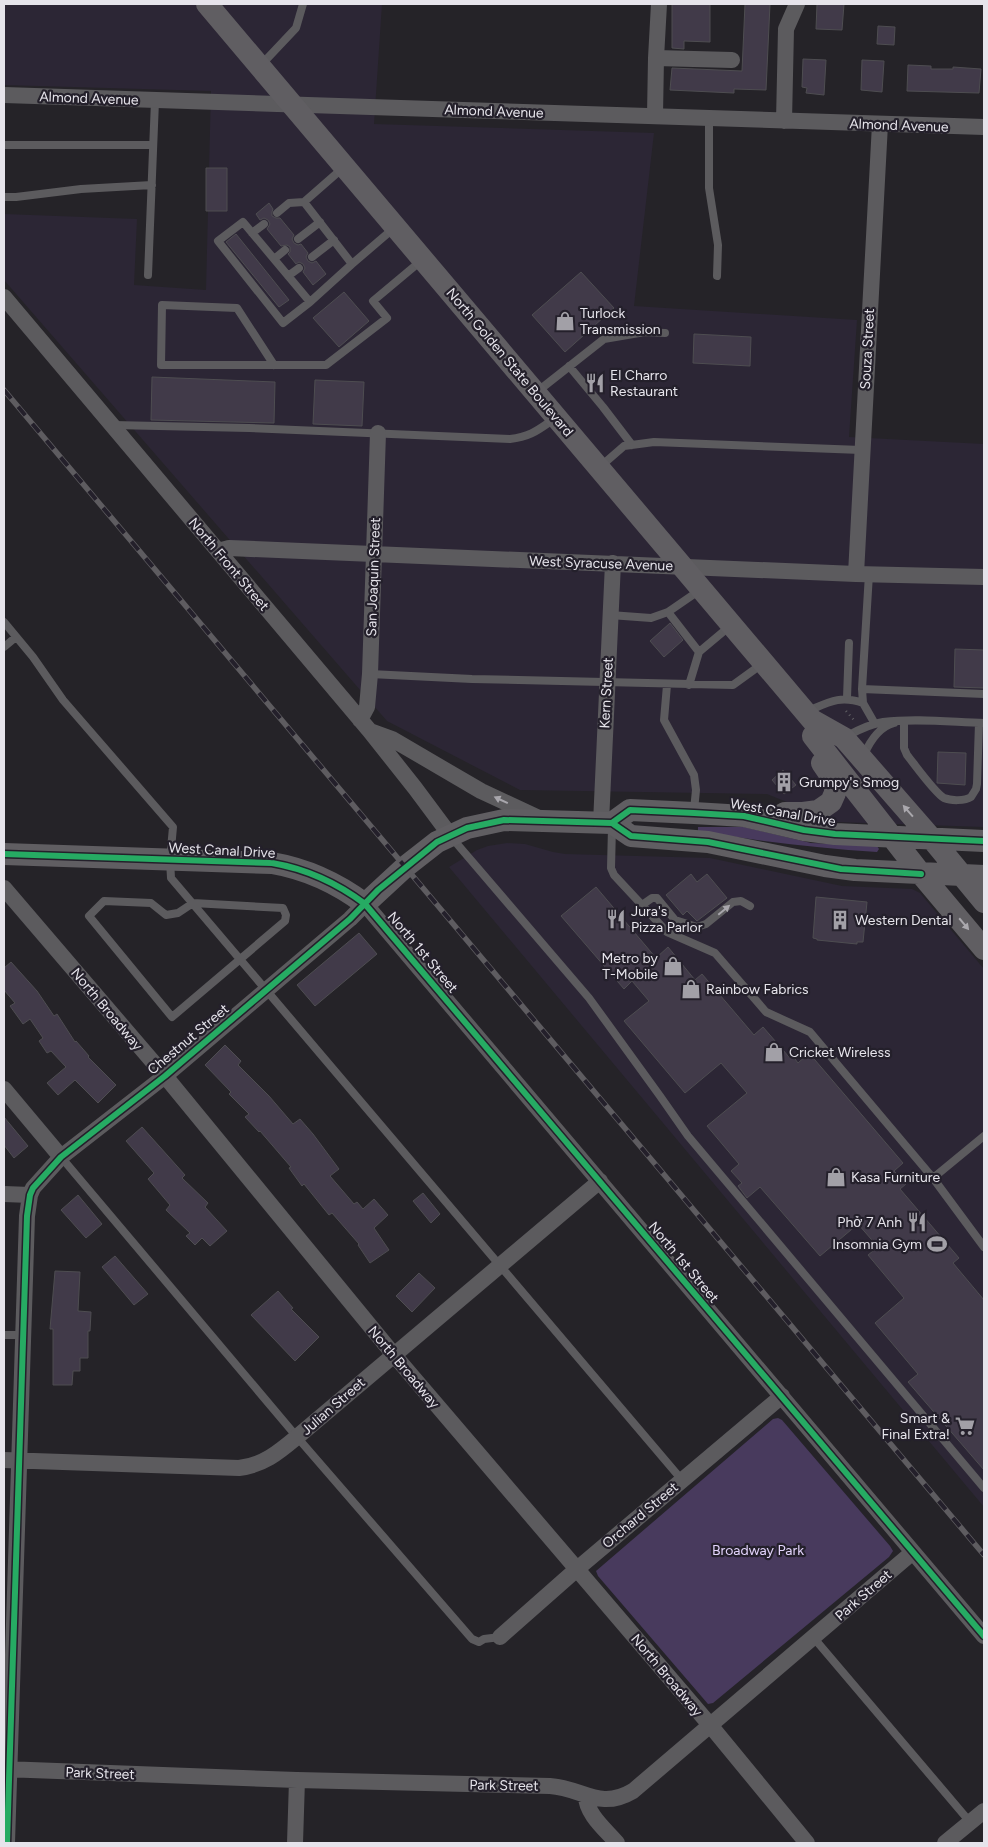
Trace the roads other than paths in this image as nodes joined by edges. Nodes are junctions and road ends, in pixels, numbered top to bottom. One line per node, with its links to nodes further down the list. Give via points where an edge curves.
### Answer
1 (207, 4): 7 (main road, North Golden State Boulevard)
2 (303, 4): 7 (lane, via 296,28)
3 (659, 4): 5 (street)
4 (797, 4): 13 (street, via 786,29)
5 (656, 58): 6 (street); 11 (street)
6 (732, 60)
7 (261, 66): 10 (main road, North Golden State Boulevard)
8 (4, 95): 9 (street, Almond Avenue)
9 (154, 101): 10 (street, Almond Avenue); 17 (lane)
10 (294, 106): 11 (street, Almond Avenue); 18 (main road, North Golden State Boulevard)
11 (655, 115): 12 (street, Almond Avenue)
12 (709, 118): 13 (street, Almond Avenue); 37 (lane, via 709,188 718,245)
13 (784, 121): 14 (street, Almond Avenue)
14 (880, 124): 15 (street, Almond Avenue); 48 (street, Souza Street)
15 (984, 127)
16 (4, 145): 17 (lane)
17 (153, 145): 19 (lane)
18 (345, 166): 21 (lane); 25 (main road, North Golden State Boulevard)
19 (152, 185): 20 (lane); 35 (lane)
20 (4, 196)
21 (304, 202): 22 (lane, via 289,203); 23 (lane)
22 (277, 213)
23 (320, 222): 27 (lane); 28 (lane)
24 (264, 224): 26 (lane)
25 (396, 226): 32 (main road, North Golden State Boulevard); 33 (lane)
26 (252, 233): 31 (lane); 39 (lane, via 243,222 218,241 283,323)
27 (298, 240)
28 (334, 240): 30 (lane); 33 (lane)
29 (285, 250): 31 (lane)
30 (312, 258)
31 (274, 259): 36 (lane)
32 (423, 259): 41 (lane, via 373,301 387,318 326,365); 43 (main road, North Golden State Boulevard)
33 (352, 264): 39 (lane)
34 (299, 268): 36 (lane)
35 (148, 275)
36 (288, 276): 39 (lane)
37 (717, 276)
38 (4, 296): 45 (street, North Front Street)
39 (310, 302)
40 (665, 334): 42 (lane, via 645,332 604,339)
41 (274, 365): 41 (lane, via 161,365 162,305 237,308)
42 (569, 366): 43 (lane); 47 (lane)
43 (536, 393): 44 (main road, North Golden State Boulevard)
44 (557, 417): 46 (lane, via 534,434 522,438); 49 (main road, North Golden State Boulevard)
45 (112, 425): 46 (lane); 50 (street, North Front Street)
46 (378, 433): 51 (street, San Joaquin Street)
47 (632, 445): 48 (lane, via 654,442); 49 (lane, via 624,446)
48 (861, 450): 54 (street, Souza Street)
49 (599, 468): 53 (main road, North Golden State Boulevard)
50 (218, 551): 51 (street, West Syracuse Avenue, via 230,548); 78 (street, North Front Street)
51 (373, 554): 52 (street, West Syracuse Avenue); 66 (street, San Joaquin Street)
52 (614, 563): 53 (street, West Syracuse Avenue); 58 (street, Kern Street)
53 (682, 566): 54 (street, West Syracuse Avenue); 56 (main road, North Golden State Boulevard)
54 (862, 574): 55 (street, West Syracuse Avenue); 70 (lane)
55 (984, 577)
56 (701, 589): 57 (lane); 60 (main road, North Golden State Boulevard)
57 (668, 612): 58 (lane, via 651,618); 64 (lane)
58 (610, 615): 67 (street, Kern Street)
59 (4, 622): 61 (lane)
60 (732, 625): 64 (lane); 65 (main road, North Golden State Boulevard)
61 (16, 636): 63 (lane); 90 (lane, via 63,700 173,827)
62 (849, 642): 72 (lane)
63 (4, 647)
64 (699, 652): 69 (lane)
65 (764, 662): 69 (lane, via 734,686); 75 (main road, North Golden State Boulevard)
66 (370, 674): 67 (lane); 78 (street, San Joaquin Street)
67 (607, 683): 68 (lane); 84 (street, Kern Street)
68 (667, 685): 69 (lane); 81 (lane, via 664,720 694,775)
69 (689, 685)
70 (862, 690): 71 (lane); 73 (lane)
71 (984, 694)
72 (846, 698): 73 (lane); 75 (lane, via 835,700)
73 (863, 703): 77 (lane)
74 (904, 721): 76 (lane); 76 (lane, via 906,754 941,795 949,799 967,799 976,789); 77 (lane); 80 (lane, via 889,725 874,736)
75 (810, 723): 79 (main road, North Golden State Boulevard); 83 (main road, via 815,753 835,782 835,793 818,811 786,813); 86 (main road, North Golden State Boulevard)
76 (982, 723)
77 (875, 724): 79 (lane)
78 (365, 725): 82 (street, one-way to 78, via 482,791); 85 (street, North Front Street)
79 (850, 730): 80 (main road, North Golden State Boulevard)
80 (862, 759): 87 (main road, North Golden State Boulevard, one-way to 80)
81 (694, 813): 83 (main road, West Canal Drive); 84 (main road, West Canal Drive, via 630,810)
82 (546, 821): 84 (main road); 85 (main road, via 490,822)
83 (772, 821): 86 (main road, West Canal Drive, via 819,833)
84 (607, 823): 91 (main road, via 631,836 708,842 840,868); 98 (lane, via 612,872)
85 (450, 836): 97 (main road, via 419,856); 120 (lane, via 589,998 688,1136)
86 (894, 837): 87 (main road, West Canal Drive); 91 (main road, North Golden State Boulevard)
87 (932, 839): 88 (main road, West Canal Drive); 92 (main road, North Golden State Boulevard)
88 (984, 841)
89 (4, 854): 90 (main road, West Canal Drive)
90 (170, 860): 96 (lane, via 171,878); 97 (main road, West Canal Drive, via 281,865 326,879)
91 (921, 874): 92 (main road); 100 (main road, North Golden State Boulevard, one-way to 100)
92 (962, 875): 93 (main road); 95 (main road, North Golden State Boulevard)
93 (984, 876)
94 (4, 888): 103 (street, North Broadway)
95 (984, 902)
96 (193, 903): 101 (lane); 101 (lane, via 283,908 285,922); 101 (lane, via 178,913 166,915 151,903 104,901 89,916 172,1017)
97 (365, 904): 102 (street, Chestnut Street); 108 (street, North 1st Street)
98 (642, 905): 99 (lane, one-way to 99, via 657,898 675,920 697,928 733,902 740,901); 107 (lane, via 667,932 714,952 766,1012 810,1032)
99 (750, 906)
100 (984, 949)
101 (240, 959): 102 (lane)
102 (266, 990): 103 (street, Chestnut Street); 112 (lane)
103 (164, 1076): 106 (street, Chestnut Street); 115 (street, North Broadway)
104 (4, 1089): 106 (street)
105 (984, 1136): 107 (lane)
106 (61, 1158): 110 (street, Chestnut Street, via 37,1182); 117 (lane)
107 (933, 1178): 111 (lane)
108 (600, 1181): 112 (street, Julian Street); 116 (street, North 1st Street)
109 (4, 1194): 110 (street)
110 (30, 1195): 114 (street)
111 (984, 1247)
112 (500, 1266): 115 (street, Julian Street); 119 (lane)
113 (4, 1335): 114 (lane)
114 (23, 1336): 118 (street)
115 (394, 1355): 117 (street, Julian Street); 122 (street, North Broadway)
116 (782, 1396): 119 (street, Orchard Street); 121 (street, North 1st Street)
117 (297, 1437): 118 (street, Julian Street, via 269,1459 239,1468); 124 (lane, via 472,1639 479,1642)
118 (11, 1460): 127 (street)
119 (682, 1480): 122 (street, Orchard Street)
120 (984, 1488)
121 (913, 1552): 123 (street, North 1st Street); 125 (street, Park Street)
122 (577, 1569): 124 (street, Orchard Street); 126 (street, North Broadway)
123 (984, 1636)
124 (500, 1637)
125 (813, 1637): 126 (street, Park Street); 131 (lane)
126 (710, 1725): 129 (street, Park Street, via 624,1796 606,1800); 135 (street, North Broadway)
127 (6, 1769): 128 (street, Park Street); 132 (street)
128 (297, 1780): 129 (street, Park Street, via 550,1786); 133 (street)
129 (586, 1796): 134 (street, via 590,1811)
130 (984, 1811): 131 (street)
131 (970, 1822): 136 (street)
132 (7, 1843)
133 (295, 1843)
134 (617, 1843)
135 (807, 1843)
136 (945, 1843)

